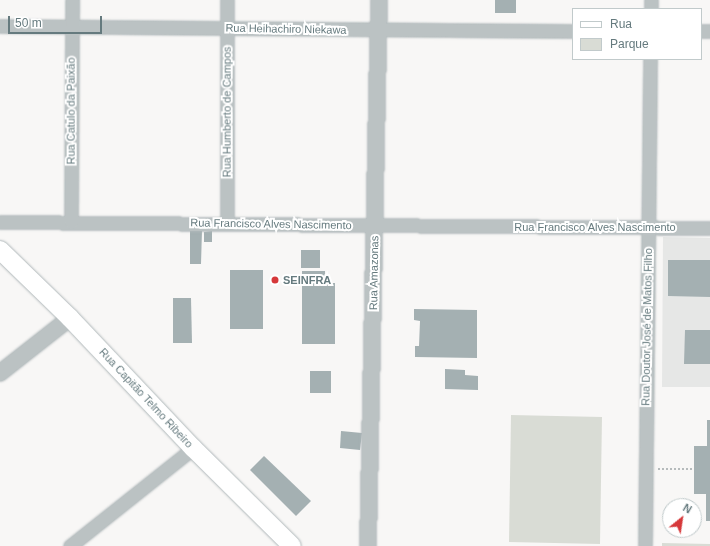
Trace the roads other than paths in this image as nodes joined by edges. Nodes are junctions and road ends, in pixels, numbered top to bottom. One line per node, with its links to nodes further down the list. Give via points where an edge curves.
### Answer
1 (72, 0): 5 (street, Rua Catulo da Paixão)
2 (227, 0): 6 (street, Rua Humberto de Campos)
3 (379, 0): 7 (street, Rua Amazonas)
4 (0, 26): 5 (street, Rua Heihachiro Niekawa)
5 (72, 27): 6 (street, Rua Heihachiro Niekawa); 11 (street, Rua Catulo da Paixão)
6 (227, 28): 7 (street, Rua Heihachiro Niekawa); 12 (street, Rua Humberto de Campos)
7 (378, 30): 8 (street, Rua Heihachiro Niekawa); 13 (street, Rua Amazonas)
8 (572, 31)
9 (650, 60): 14 (street, Rua Doutor José de Matos Filho)
10 (0, 222): 11 (street, Rua Francisco Alves Nascimento)
11 (71, 222): 12 (street, Rua Francisco Alves Nascimento)
12 (227, 224): 13 (street, Rua Francisco Alves Nascimento)
13 (375, 225): 14 (street, Rua Francisco Alves Nascimento); 22 (street, Rua Amazonas)
14 (649, 228): 15 (street, Rua Francisco Alves Nascimento); 23 (street, Rua Doutor José de Matos Filho)
15 (710, 228)
16 (0, 250): 17 (main road, Rua Capitão Telmo Ribeiro)
17 (70, 318): 18 (street); 19 (main road, Rua Capitão Telmo Ribeiro)
18 (1, 371)
19 (192, 448): 20 (street); 21 (main road, Rua Capitão Telmo Ribeiro)
20 (70, 546)
21 (292, 546)
22 (368, 546)
23 (645, 546)

